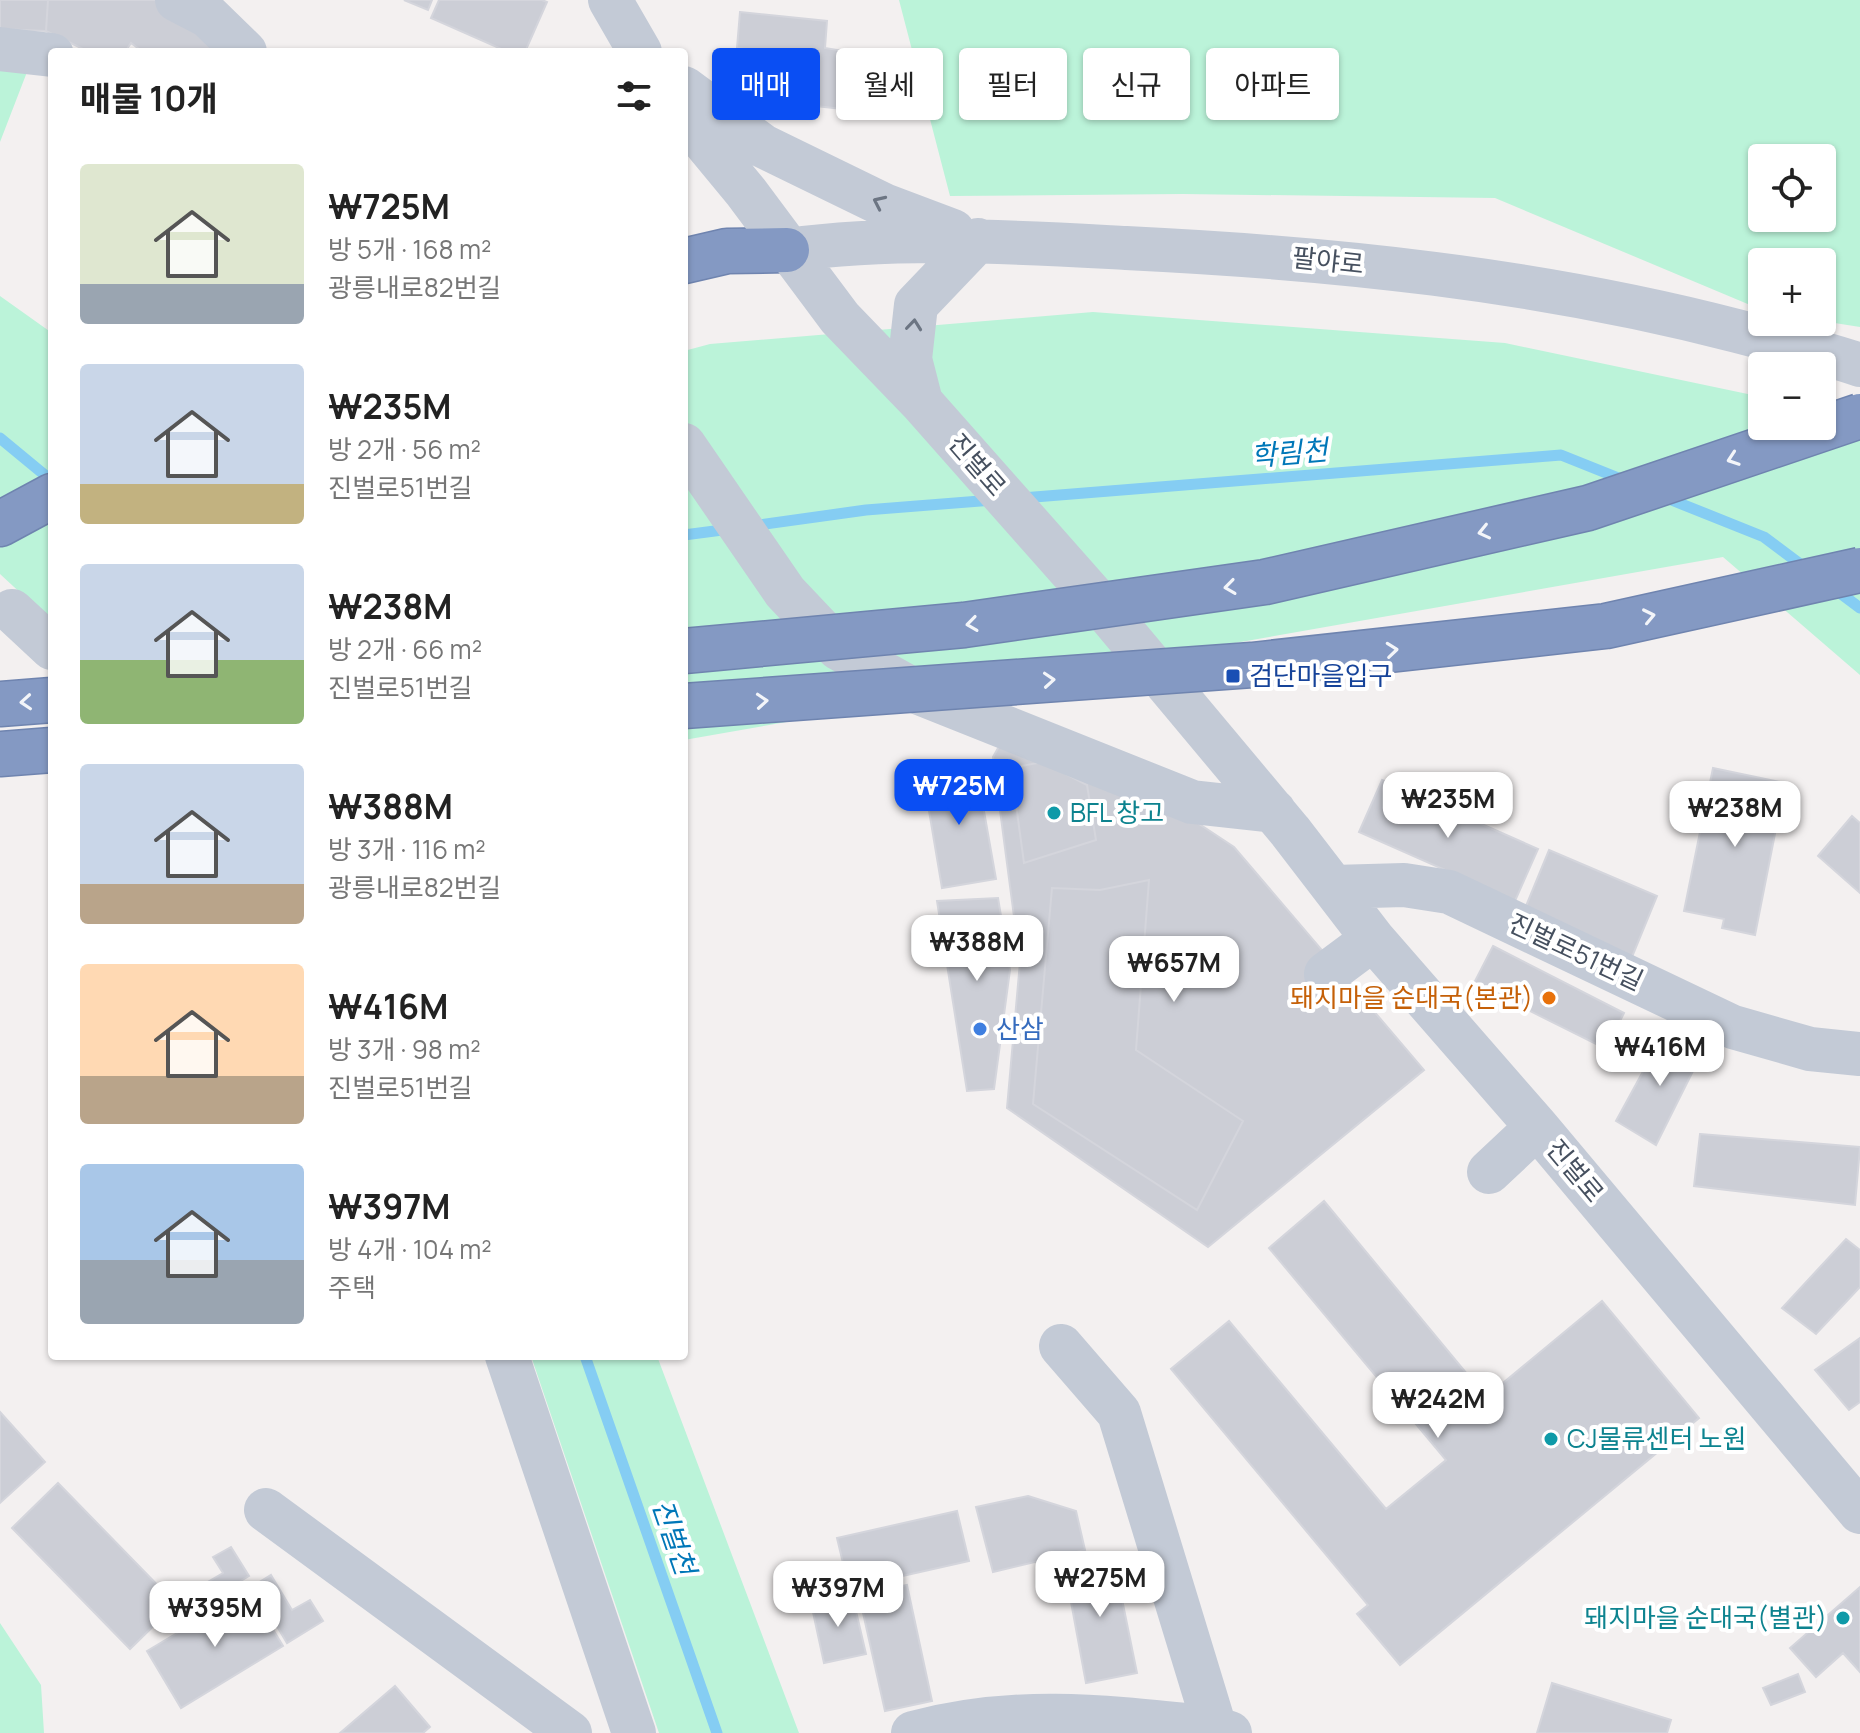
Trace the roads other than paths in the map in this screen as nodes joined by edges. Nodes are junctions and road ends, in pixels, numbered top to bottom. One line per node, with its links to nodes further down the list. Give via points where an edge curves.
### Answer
1 (177, 0): 3 (street, via 208,16)
2 (610, 0): 4 (street)
3 (241, 48)
4 (638, 48)
5 (0, 49): 6 (street)
6 (48, 55)
7 (688, 91): 9 (street, one-way to 7, via 884,205 763,146)
8 (688, 122): 10 (street, 진벌로)
9 (978, 240): 10 (street, 팔야로, via 853,241); 12 (street, 팔야로, via 1264,254 1435,273 1657,310); 13 (street, one-way to 9, via 910,359 916,305)
10 (787, 250): 11 (highway, via 727,251); 13 (street, 진벌로, via 840,318)
11 (688, 260)
12 (1860, 365)
13 (921, 402): 25 (street, 진벌로)
14 (1860, 416): 19 (highway, one-way to 19, bridge, via 1588,508 1265,582 964,625)
15 (688, 451): 25 (street, via 785,592 838,648 917,692 1192,802)
16 (1860, 570): 22 (highway, one-way to 16, bridge, via 1252,665 1591,628)
17 (12, 611): 18 (street)
18 (48, 644)
19 (688, 651)
20 (48, 700): 21 (highway, one-way to 21)
21 (0, 704)
22 (688, 706)
23 (48, 750): 24 (highway)
24 (0, 754)
25 (1282, 821): 26 (street, 진벌로)
26 (1334, 887): 27 (street, 진벌로); 29 (street, 진벌로51번길, via 1404,885 1449,892 1733,1027 1810,1049)
27 (1373, 939): 28 (street); 30 (street, 진벌로)
28 (1326, 974)
29 (1860, 1054)
30 (1537, 1127): 31 (street); 35 (street, 진벌로)
31 (1489, 1172)
32 (1061, 1346): 36 (street, via 1119,1413)
33 (508, 1360): 38 (street)
34 (266, 1510): 37 (street)
35 (1860, 1512)
36 (1222, 1730): 39 (street, via 1104,1717 1011,1714)
37 (570, 1733)
38 (634, 1733)
39 (913, 1733)

